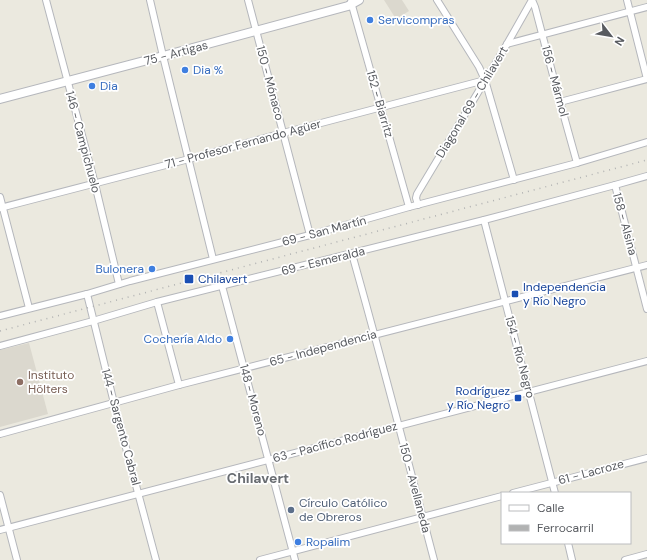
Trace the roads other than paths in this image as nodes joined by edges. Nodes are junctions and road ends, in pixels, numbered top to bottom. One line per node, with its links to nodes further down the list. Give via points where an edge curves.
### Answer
1 (46, 0): 16 (street, 146 - Campichuelo)
2 (150, 0): 13 (street)
3 (248, 0): 10 (street, 150 - Mónaco)
4 (437, 0): 15 (street)
5 (532, 0): 11 (street, 156 - Mármol); 12 (street, Diagonal 69 - Chilavert)
6 (627, 0): 9 (street)
7 (354, 1): 10 (street, 75 - Artigas, via 348,6); 19 (street, 152 - Biarritz)
8 (647, 7): 9 (street)
9 (630, 11): 11 (street); 14 (street)
10 (256, 31): 13 (street, 75 - Artigas); 20 (street, 150 - Mónaco)
11 (542, 35): 12 (street); 18 (street, 156 - Mármol)
12 (507, 44): 15 (street, Diagonal 69 - Chilavert)
13 (163, 56): 16 (street, 75 - Artigas); 24 (street)
14 (647, 79): 18 (street)
15 (485, 80): 19 (street, 71 - Profesor Fernando Agüer); 27 (street); 31 (street, Diagonal 69 - Chilavert, via 417,194)
16 (68, 81): 17 (street, 75 - Artigas); 28 (street, 146 - Campichuelo)
17 (0, 99)
18 (560, 102): 25 (street, 156 - Mármol)
19 (381, 108): 20 (street, 71 - Profesor Fernando Agüer); 32 (street, 152 - Biarritz)
20 (283, 133): 24 (street, 71 - Profesor Fernando Agüer); 35 (street, 150 - Mónaco)
21 (647, 142): 23 (street, 69 - San Martín)
22 (647, 147): 23 (street, via 631,151)
23 (624, 149): 25 (street, 69 - San Martín)
24 (189, 159): 28 (street, 71 - Profesor Fernando Agüer); 37 (street)
25 (577, 163): 27 (street, 69 - San Martín)
26 (647, 176): 29 (street, 69 - Esmeralda)
27 (514, 180): 31 (street, 69 - San Martín)
28 (95, 184): 33 (street, 71 - Profesor Fernando Agüer); 40 (street, 146 - Campichuelo)
29 (615, 186): 34 (street, 69 - Esmeralda); 39 (street, 158 - Alsina)
30 (0, 196): 33 (street)
31 (418, 205): 32 (street, 69 - San Martín)
32 (409, 207): 35 (street, 69 - San Martín)
33 (1, 208): 45 (street)
34 (484, 220): 36 (street, 69 - Esmeralda); 43 (street, 154 - Río Negro)
35 (310, 235): 37 (street, 69 - San Martín)
36 (352, 254): 41 (street, 69 - Esmeralda); 49 (street, 150 - Avellaneda)
37 (213, 259): 40 (street, 69 - San Martín)
38 (647, 265): 39 (street, 65 - Independencia)
39 (636, 268): 43 (street, 65 - Independencia); 46 (street, 158 - Alsina)
40 (119, 284): 42 (street, 69 - San Martín)
41 (222, 286): 44 (street, 69 - Esmeralda); 52 (street, 148 - Moreno)
42 (87, 294): 45 (street, 69 - San Martín); 48 (street, 144 - Sargento Cabral)
43 (505, 301): 49 (street, 65 - Independencia); 54 (street, 154 - Río Negro)
44 (157, 302): 48 (street, 69 - Esmeralda); 53 (street)
45 (29, 308): 47 (street, 69 - San Martín)
46 (647, 309)
47 (0, 316)
48 (93, 321): 50 (street, 69 - Esmeralda); 55 (street, 144 - Sargento Cabral)
49 (375, 335): 52 (street, 65 - Independencia); 56 (street, 150 - Avellaneda)
50 (0, 346)
51 (647, 361): 54 (street, 63 - Pacífico Rodríguez)
52 (245, 369): 53 (street, 65 - Independencia); 59 (street, 148 - Moreno)
53 (179, 385): 55 (street, 65 - Independencia)
54 (529, 392): 56 (street, 63 - Pacífico Rodríguez); 60 (street, 154 - Río Negro)
55 (114, 403): 57 (street, 65 - Independencia); 63 (street, 144 - Sargento Cabral)
56 (398, 426): 59 (street, 63 - Pacífico Rodríguez); 66 (street, 150 - Avellaneda)
57 (0, 434)
58 (647, 458): 60 (street, 61 - Lacroze)
59 (269, 460): 63 (street, 63 - Pacífico Rodríguez); 70 (street, 148 - Moreno)
60 (552, 482): 61 (street, 61 - Lacroze); 62 (street, 154 - Río Negro)
61 (517, 492)
62 (555, 492)
63 (138, 494): 67 (street, 63 - Pacífico Rodríguez); 73 (street, 144 - Sargento Cabral)
64 (0, 495): 67 (street)
65 (501, 496): 66 (street)
66 (423, 517): 70 (street); 76 (street, 150 - Avellaneda)
67 (8, 528): 68 (street, 63 - Pacífico Rodríguez); 72 (street)
68 (0, 530)
69 (568, 544): 77 (street)
70 (293, 552): 74 (street); 75 (street, 148 - Moreno)
71 (647, 554): 78 (street)
72 (17, 560)
73 (156, 560)
74 (260, 560)
75 (296, 560)
76 (434, 560)
77 (572, 560)
78 (625, 560)

